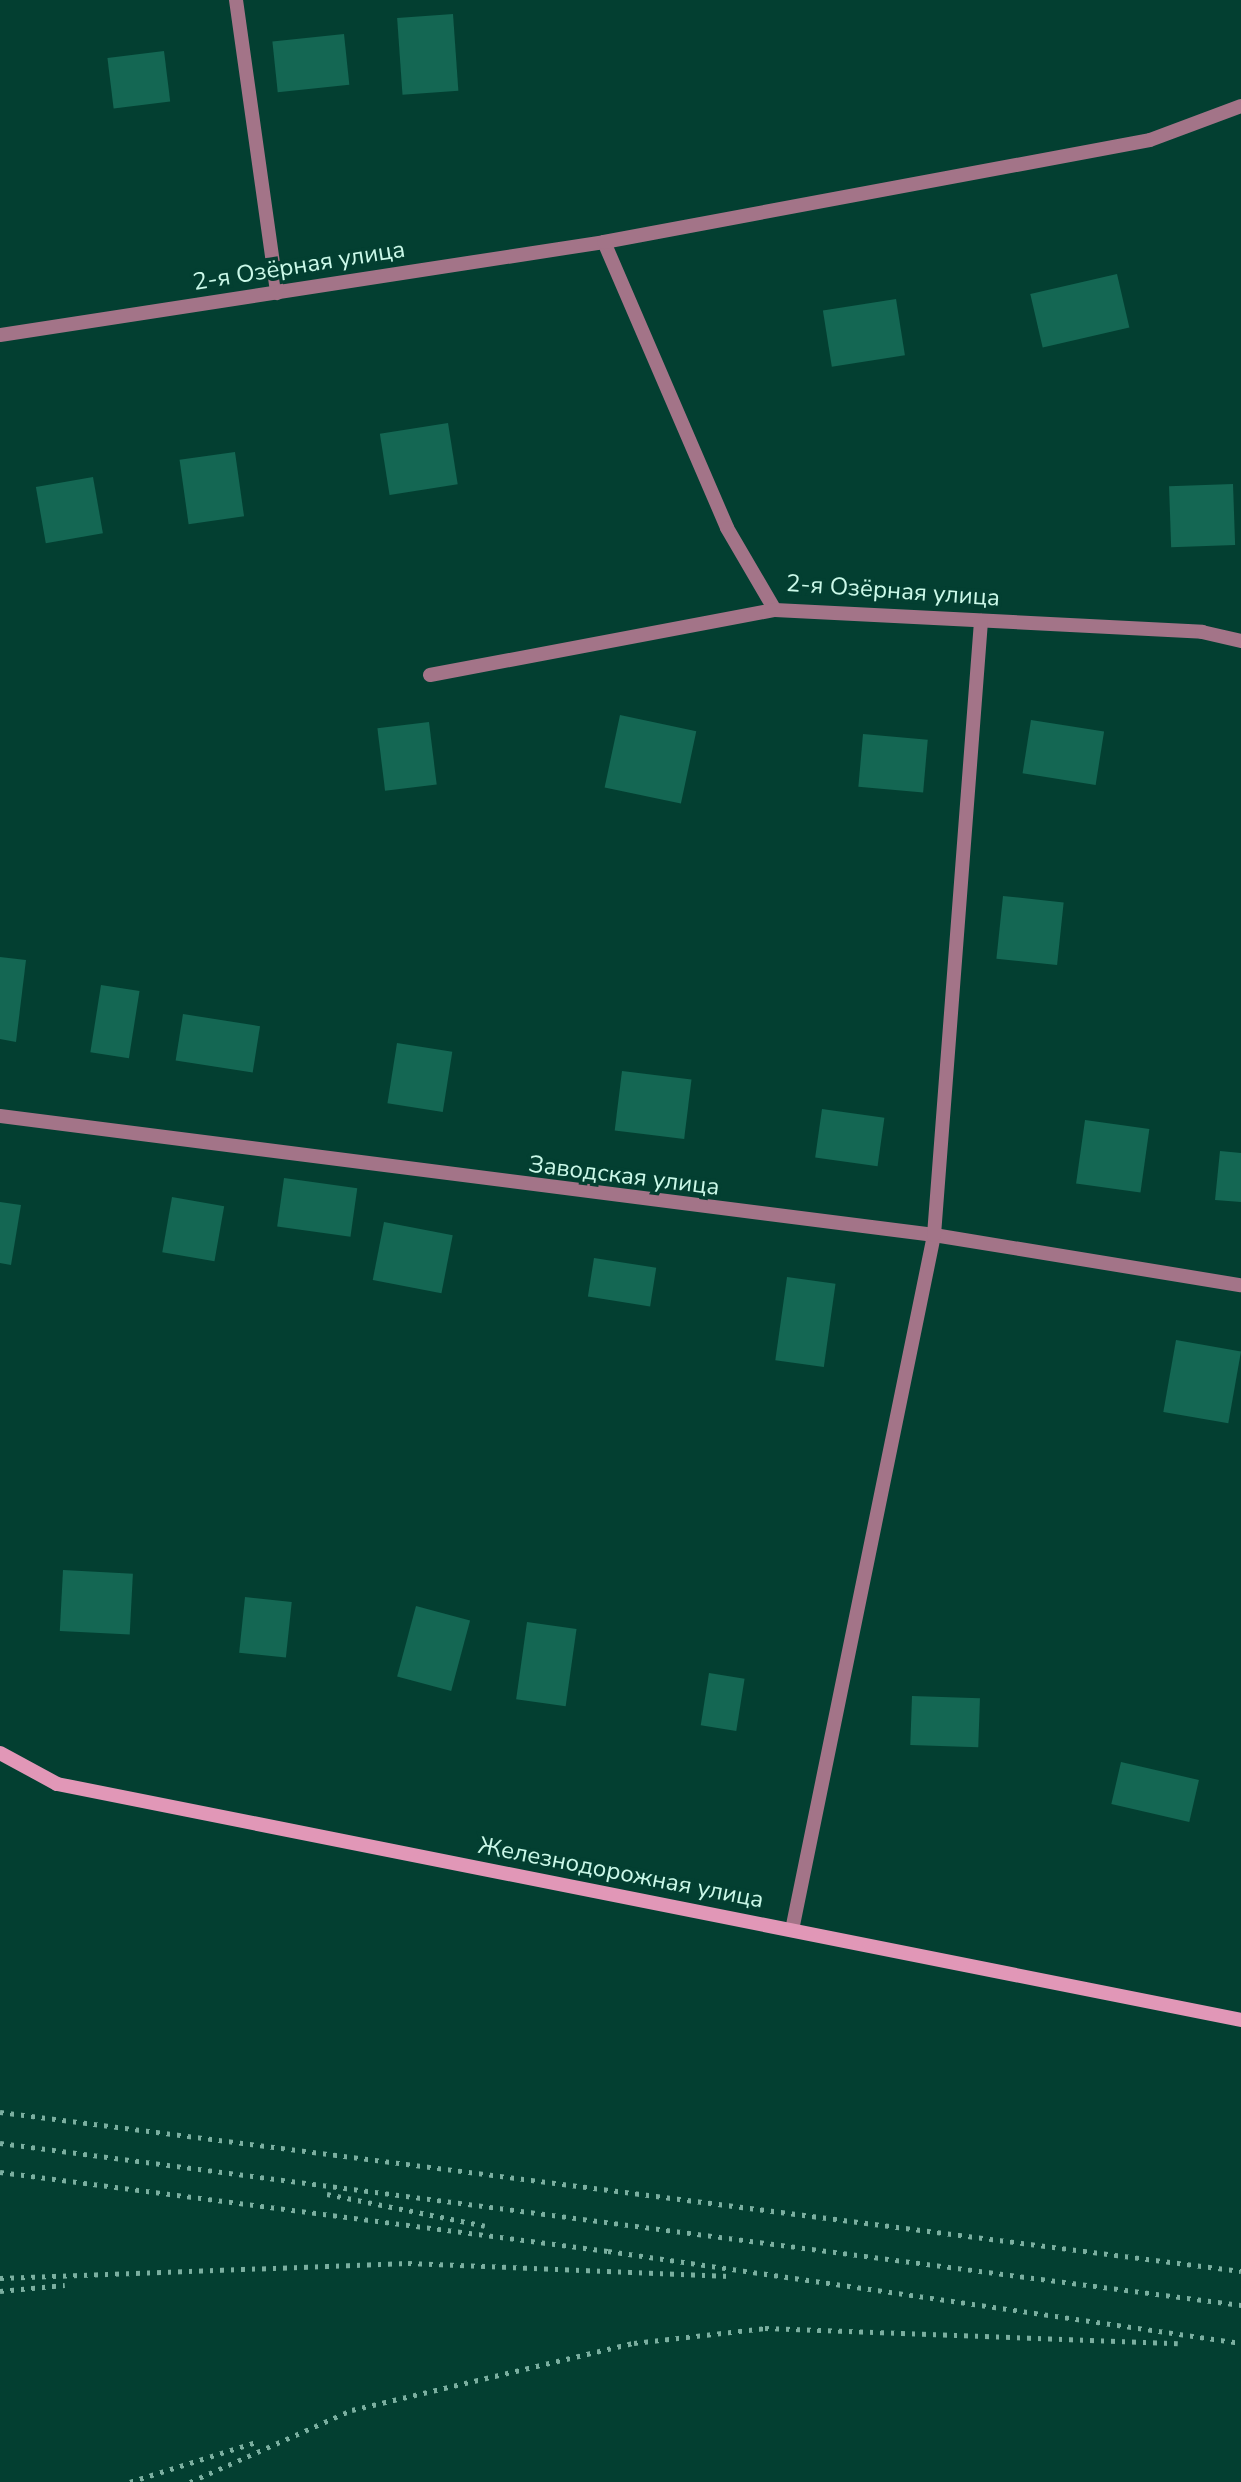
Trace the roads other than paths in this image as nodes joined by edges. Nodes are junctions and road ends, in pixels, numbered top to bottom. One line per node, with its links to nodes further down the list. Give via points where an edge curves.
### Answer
1 (236, 0): 4 (street)
2 (1241, 106): 3 (street, 2-я Озёрная улица, via 1150,140)
3 (604, 242): 4 (street, 2-я Озёрная улица); 6 (street, 2-я Озёрная улица, via 727,528)
4 (277, 293): 5 (street, 2-я Озёрная улица)
5 (0, 335)
6 (775, 610): 7 (street, 2-я Озёрная улица); 9 (street)
7 (981, 621): 8 (street, 2-я Озёрная улица, via 1202,632); 11 (street)
8 (1241, 641)
9 (430, 675)
10 (0, 1116): 11 (street, Заводская улица)
11 (934, 1235): 12 (street, Заводская улица); 14 (street)
12 (1241, 1285)
13 (0, 1753): 14 (street, Железнодорожная улица, via 57,1784)
14 (792, 1930): 15 (street, Железнодорожная улица)
15 (1241, 2020)

